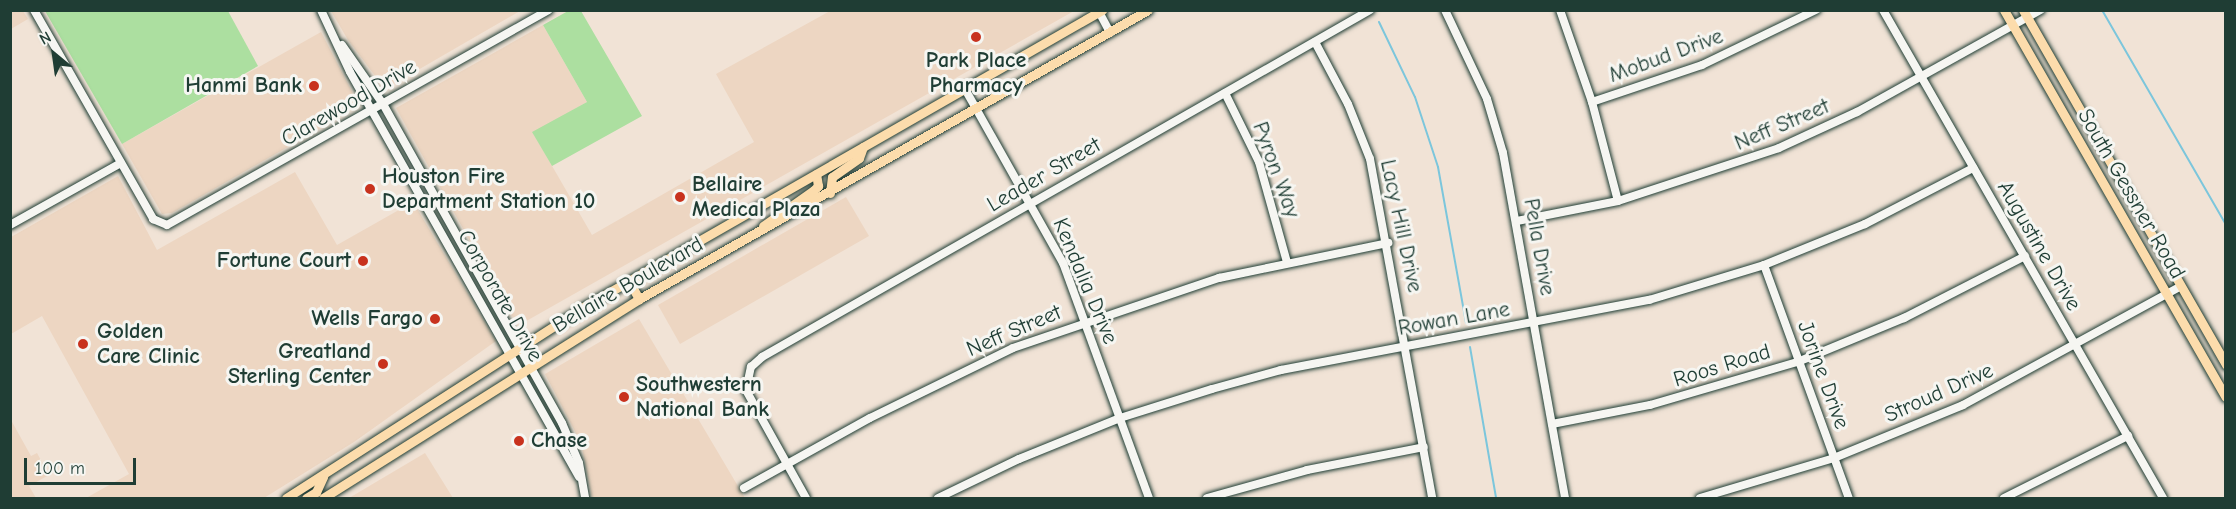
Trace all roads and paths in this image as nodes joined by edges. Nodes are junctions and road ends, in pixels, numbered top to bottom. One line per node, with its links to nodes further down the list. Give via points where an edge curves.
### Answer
1 (34, 10): 26 (street)
2 (321, 10): 16 (street, Corporate Drive)
3 (549, 10): 22 (street, Clarewood Drive)
4 (1148, 10): 15 (main road, Bellaire Boulevard)
5 (1370, 10): 17 (street, Leader Street)
6 (1445, 10): 32 (street, Pella Drive, via 1487,99)
7 (1560, 10): 21 (street)
8 (1816, 10): 21 (street, Mobud Drive, via 1702,64)
9 (1883, 10): 18 (street, Augustine Drive)
10 (2004, 10): 14 (main road, South Gessner Road)
11 (2040, 10): 13 (street, Neff Street)
12 (1099, 11): 15 (street); 19 (main road, Bellaire Boulevard)
13 (2025, 14): 14 (street, Neff Street); 40 (main road, South Gessner Road)
14 (2013, 26): 18 (street, Neff Street); 41 (main road, South Gessner Road)
15 (1110, 33): 23 (main road, Bellaire Boulevard)
16 (338, 39): 22 (street, Corporate Drive, via 360,66); 24 (street, Corporate Drive, via 350,72)
17 (1315, 42): 20 (street, Leader Street); 35 (street, Lacy Hill Drive, via 1348,104 1370,159)
18 (1921, 77): 27 (street, Augustine Drive); 30 (street, Neff Street, via 1779,148)
19 (965, 89): 23 (street, Kendalia Drive); 25 (main road, Bellaire Boulevard)
20 (1225, 93): 31 (street, Leader Street); 37 (street, Pyron Way, via 1259,162)
21 (1592, 102): 30 (street)
22 (382, 104): 24 (street, Clarewood Drive); 47 (street, Corporate Drive)
23 (977, 109): 29 (main road, Bellaire Boulevard); 31 (street, Kendalia Drive)
24 (373, 110): 26 (street, Clarewood Drive, via 167,225 153,219); 47 (street, Corporate Drive)
25 (863, 147): 28 (main road, Bellaire Boulevard); 29 (main road, via 859,158 832,177)
26 (121, 163): 33 (street)
27 (1973, 168): 36 (street, Augustine Drive); 38 (street, Rowan Lane, via 1865,224)
28 (816, 174): 34 (main road, via 818,186 814,190 777,213); 39 (main road, Bellaire Boulevard)
29 (830, 193): 34 (main road, Bellaire Boulevard)
30 (1618, 201): 32 (street, Neff Street)
31 (1031, 204): 43 (street, Kendalia Drive, via 1063,263); 58 (street, Leader Street, via 762,357 751,367 746,380 749,399)
32 (1517, 221): 44 (street, Pella Drive)
33 (10, 225)
34 (750, 237): 42 (main road, Bellaire Boulevard)
35 (1388, 243): 37 (street, Neff Street); 45 (street, Lacy Hill Drive)
36 (2025, 256): 46 (street, Augustine Drive); 48 (street, Roos Road, via 1904,318)
37 (1287, 262): 43 (street, Neff Street, via 1219,278)
38 (1764, 265): 44 (street, Rowan Lane, via 1649,300); 48 (street, Jorine Drive)
39 (629, 280): 42 (main road); 47 (main road, Bellaire Boulevard)
40 (2179, 287): 41 (street, Stroud Drive); 49 (main road, South Gessner Road)
41 (2166, 295): 46 (street, Stroud Drive); 52 (main road, South Gessner Road)
42 (639, 299): 50 (main road, Bellaire Boulevard)
43 (1086, 321): 53 (street, Kendalia Drive); 58 (street, Neff Street, via 1013,348)
44 (1535, 323): 45 (street, Rowan Lane); 54 (street, Pella Drive)
45 (1406, 345): 53 (street, Rowan Lane, via 1281,370); 56 (street, Lacy Hill Drive)
46 (2076, 346): 55 (street, Augustine Drive); 57 (street, Stroud Drive, via 1963,405)
47 (516, 350): 50 (street, Corporate Drive); 51 (street, Corporate Drive); 59 (main road, Bellaire Boulevard)
48 (1800, 361): 54 (street, Roos Road, via 1650,405); 57 (street, Jorine Drive)
49 (2226, 364)
50 (531, 366): 51 (main road, Bellaire Boulevard); 60 (street, Corporate Drive, via 574,450)
51 (522, 371): 60 (street, Corporate Drive); 64 (main road, Bellaire Boulevard)
52 (2226, 397)
53 (1120, 418): 67 (street, Rowan Lane, via 1019,459); 68 (street, Kendalia Drive)
54 (1552, 424): 71 (street, Pella Drive)
55 (2127, 436): 74 (street); 75 (street, Augustine Drive)
56 (1424, 447): 69 (street, via 1307,470); 70 (street, Lacy Hill Drive)
57 (1834, 458): 72 (street, Stroud Drive); 73 (street, Jorine Drive)
58 (785, 463): 61 (street, Neff Street); 66 (street)
59 (324, 475): 62 (main road, Bellaire Boulevard); 63 (main road, via 316,492)
60 (579, 477): 65 (street, Corporate Drive)
61 (744, 488)
62 (287, 498)
63 (306, 498)
64 (323, 498)
65 (585, 498)
66 (806, 498)
67 (938, 498)
68 (1149, 498)
69 (1207, 498)
70 (1432, 498)
71 (1565, 498)
72 (1700, 498)
73 (1848, 498)
74 (2004, 498)
75 (2163, 498)

